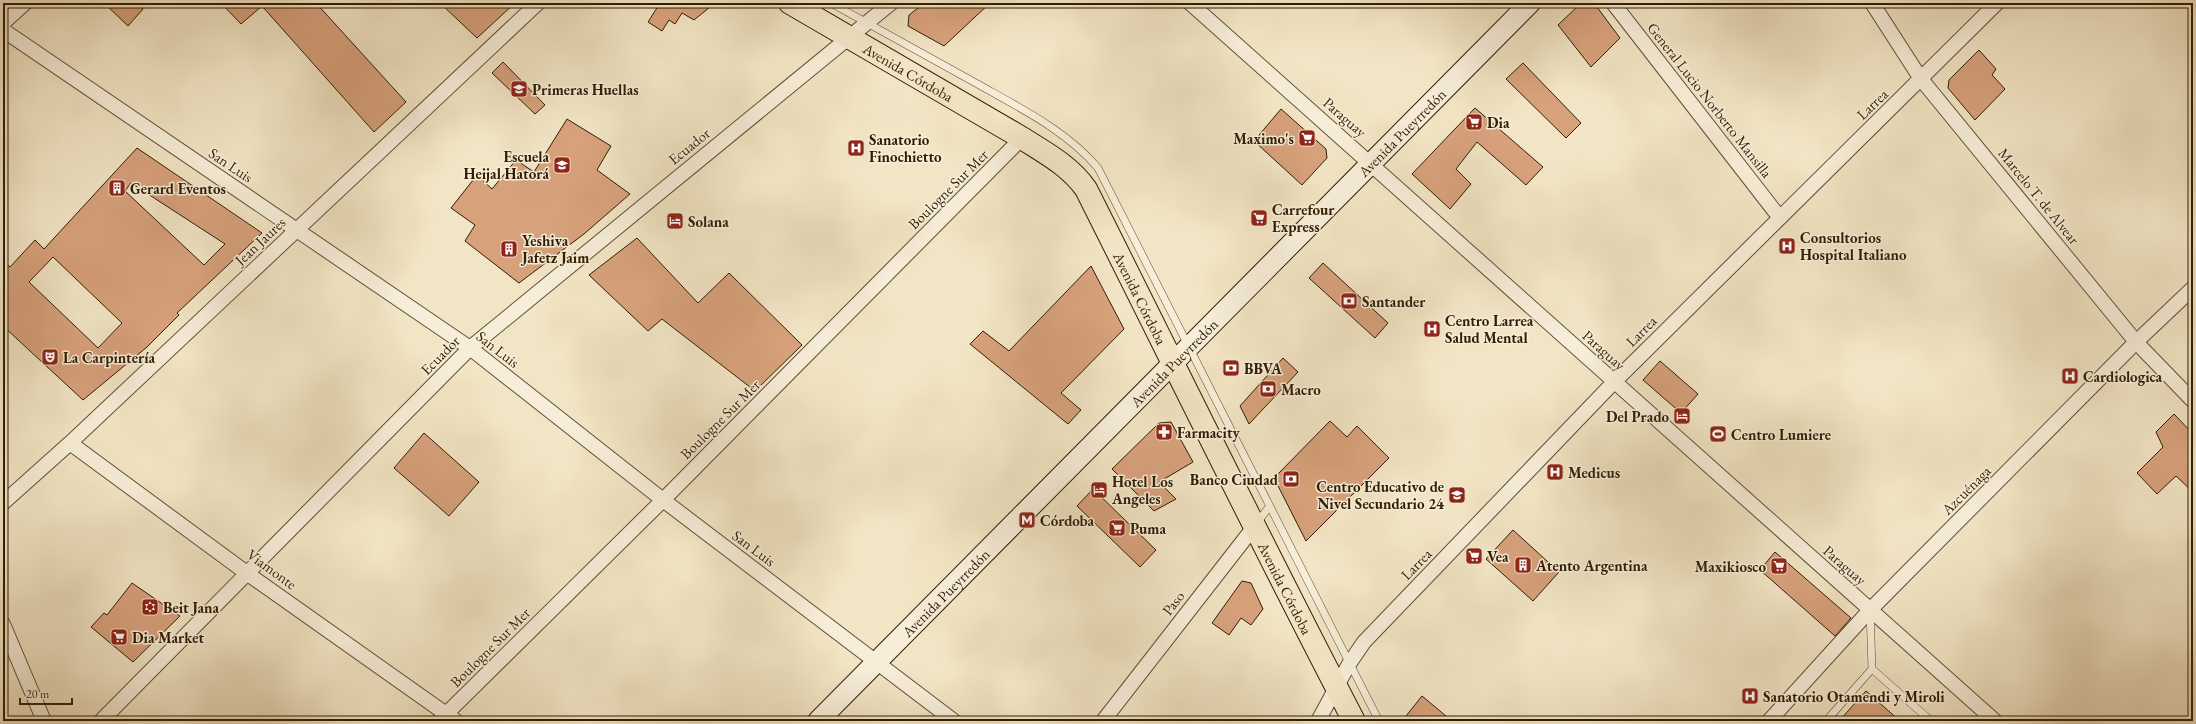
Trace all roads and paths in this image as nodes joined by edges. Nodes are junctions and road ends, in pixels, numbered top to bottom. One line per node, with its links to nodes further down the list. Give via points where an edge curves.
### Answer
1 (25, 3): 13 (street)
2 (538, 3): 20 (street, Jean Jaures)
3 (790, 3): 11 (main road, Avenida Córdoba)
4 (831, 3): 12 (lane, Avenida Córdoba)
5 (1190, 3): 18 (street, Paraguay)
6 (1530, 3): 18 (main road, Avenida Pueyrredón)
7 (1613, 3): 19 (street, General Lucio Norberto Mansilla)
8 (1872, 3): 16 (street, Marcelo T. de Alvear)
9 (1997, 3): 16 (street, Larrea)
10 (882, 5): 12 (street, Ecuador)
11 (816, 9): 15 (main road, Avenida Córdoba)
12 (866, 22): 15 (street, Ecuador); 23 (lane, Avenida Córdoba, via 1022,109 1085,153 1098,168)
13 (3, 23)
14 (3, 30): 20 (street, San Luis)
15 (849, 36): 17 (main road, Avenida Córdoba); 24 (street, Ecuador)
16 (1922, 79): 19 (street, Larrea); 22 (street, Marcelo T. de Alvear)
17 (1022, 138): 25 (main road, Avenida Córdoba, via 1078,177); 29 (street, Boulogne Sur Mer)
18 (1371, 163): 23 (main road, Avenida Pueyrredón); 26 (street, Paraguay)
19 (1780, 218): 26 (street, Larrea)
20 (296, 230): 24 (street, San Luis); 28 (street, Jean Jaures)
21 (2193, 288): 22 (street, Azcuénaga)
22 (2136, 342): 27 (street, Marcelo T. de Alvear); 34 (street, Azcuénaga)
23 (1190, 346): 25 (main road, Avenida Pueyrredón); 31 (lane, Avenida Córdoba)
24 (470, 348): 29 (street, San Luis); 33 (street, Ecuador)
25 (1174, 362): 32 (main road, Avenida Córdoba); 36 (main road, Avenida Pueyrredón)
26 (1614, 382): 34 (street, Paraguay); 37 (street, Larrea, via 1364,642)
27 (2193, 401)
28 (70, 443): 30 (street, Jean Jaures); 33 (street, Viamonte)
29 (663, 500): 36 (street, San Luis); 40 (street, Boulogne Sur Mer)
30 (3, 503)
31 (1269, 507): 32 (lane, Paso); 37 (lane, Avenida Córdoba)
32 (1254, 528): 39 (main road, Avenida Córdoba); 45 (street, Paso)
33 (248, 574): 40 (street, Viamonte); 42 (street, Ecuador)
34 (1870, 610): 38 (lane); 49 (street, Azcuénaga); 52 (street, Paraguay)
35 (3, 624): 41 (street)
36 (877, 662): 43 (main road, Avenida Pueyrredón); 44 (street, San Luis)
37 (1349, 664): 39 (street, Larrea); 48 (lane, Avenida Córdoba)
38 (1872, 669): 50 (lane); 51 (lane)
39 (1336, 688): 46 (street, Larrea); 47 (main road, Avenida Córdoba)
40 (447, 719)
41 (44, 721)
42 (101, 721)
43 (818, 721)
44 (954, 721)
45 (1103, 721)
46 (1318, 721)
47 (1354, 721)
48 (1379, 721)
49 (1769, 721)
50 (1826, 721)
51 (1931, 721)
52 (1995, 721)

